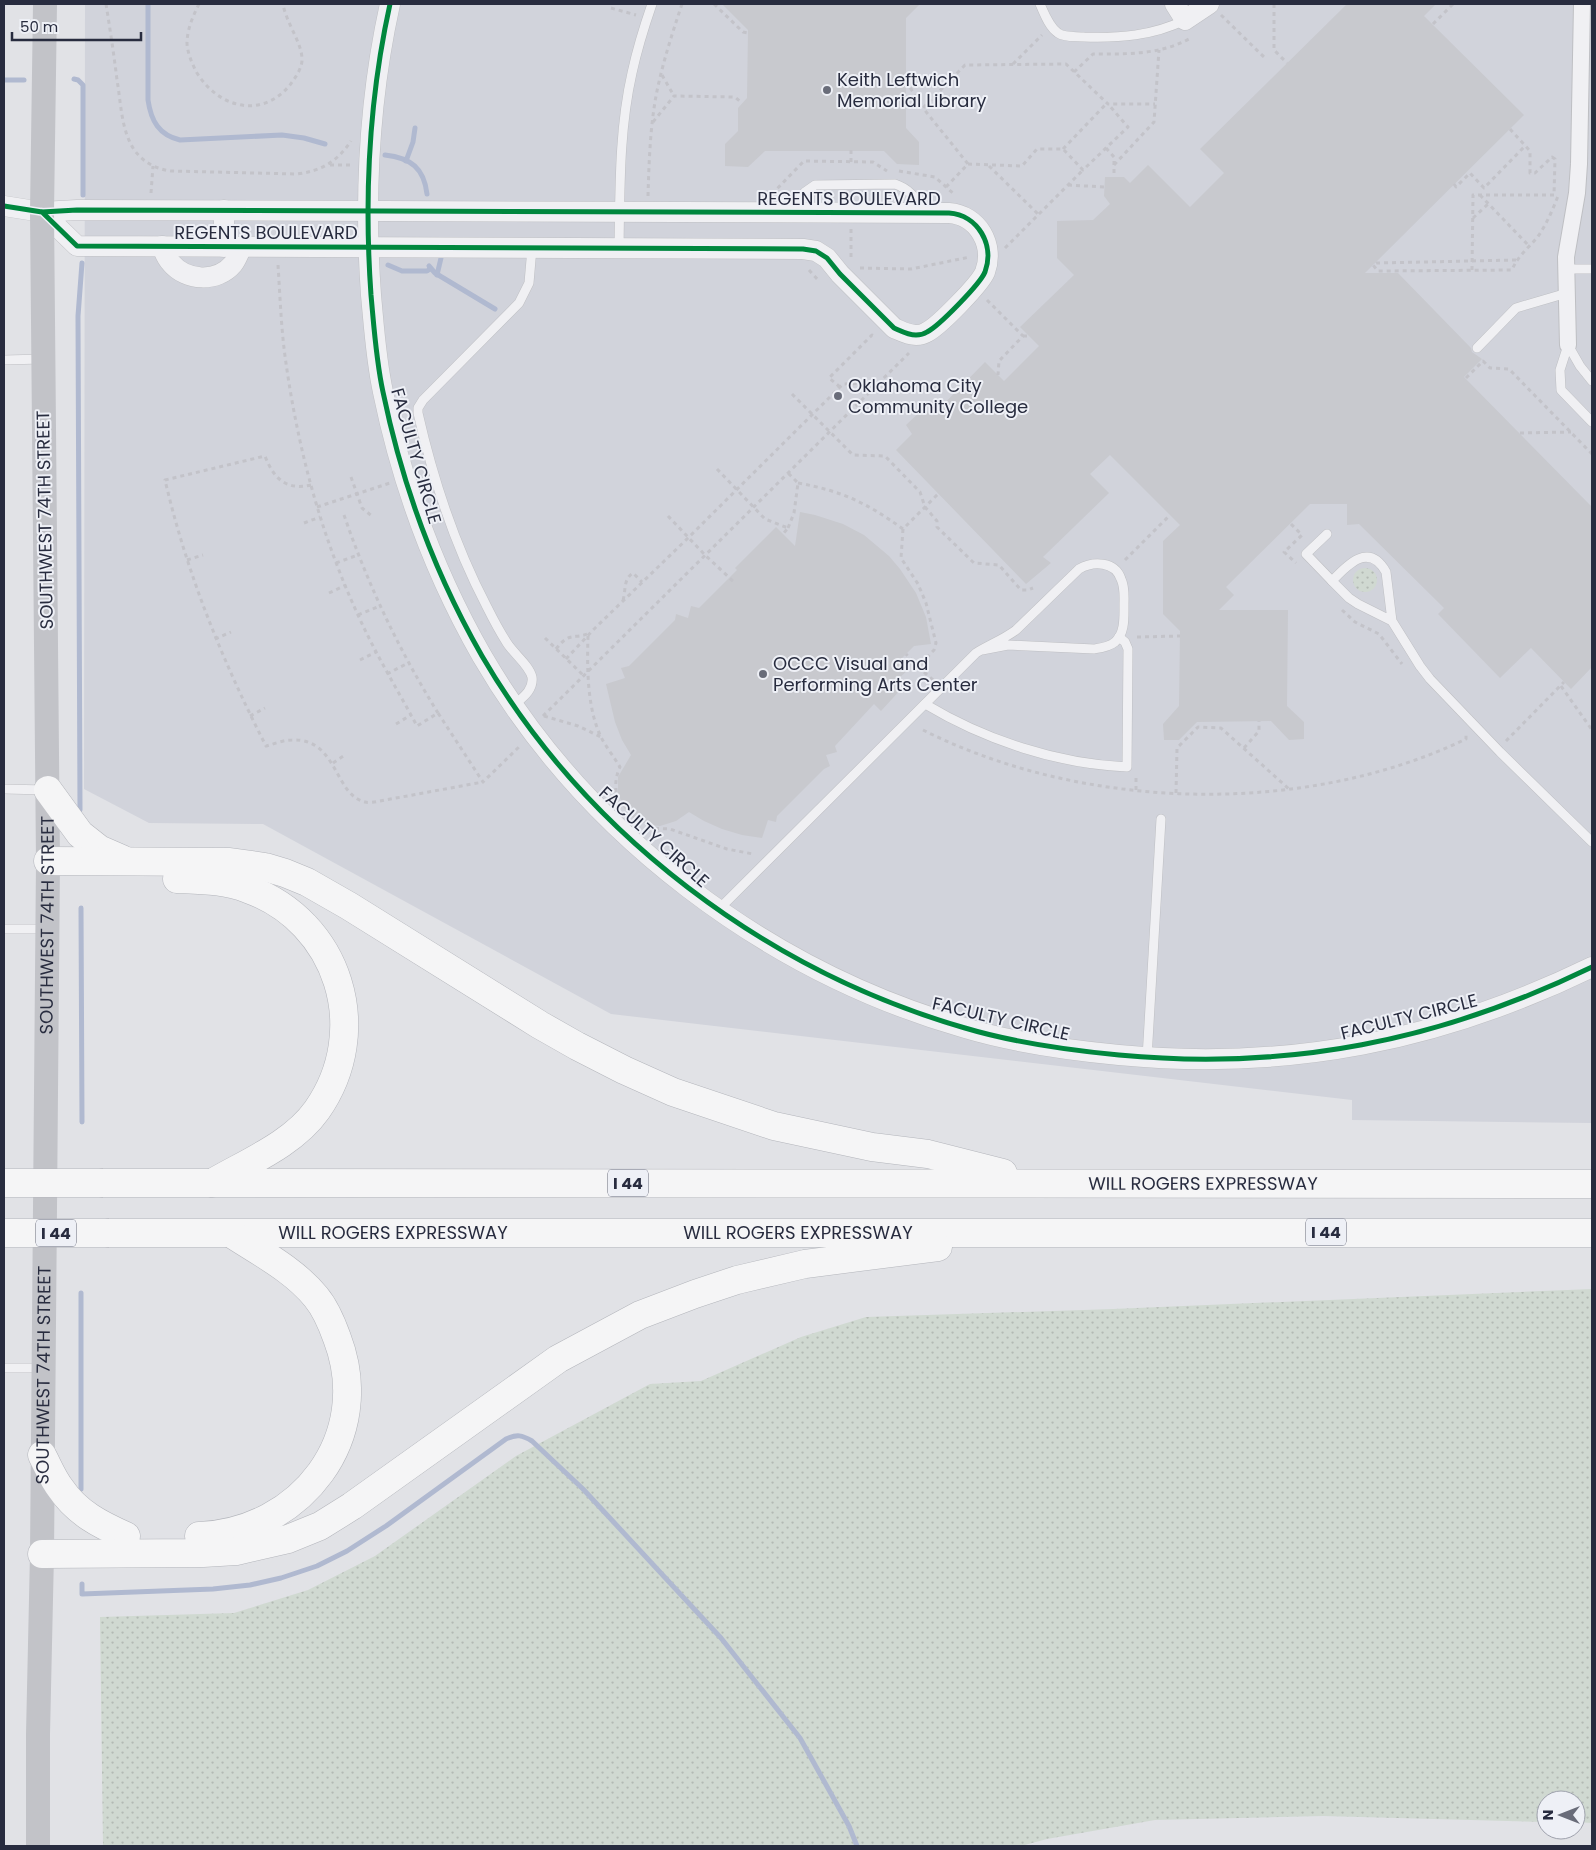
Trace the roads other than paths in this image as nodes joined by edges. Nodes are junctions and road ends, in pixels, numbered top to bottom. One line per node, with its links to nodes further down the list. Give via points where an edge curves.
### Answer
1 (45, 4): 11 (main road, SOUTHWEST 74TH STREET)
2 (390, 4): 10 (street, FACULTY CIRCLE, via 380,48 373,106)
3 (652, 4): 12 (lane, via 632,74 624,129)
4 (1040, 4): 7 (lane, via 1053,28 1066,36 1135,36 1155,32)
5 (1582, 4): 20 (street, via 1579,164)
6 (1215, 9): 7 (street)
7 (1180, 12)
8 (4, 206): 11 (street)
9 (224, 210): 10 (street, REGENTS BOULEVARD); 11 (street, REGENTS BOULEVARD); 16 (street)
10 (369, 211): 12 (street, REGENTS BOULEVARD); 17 (street, FACULTY CIRCLE)
11 (42, 212): 15 (street, REGENTS BOULEVARD, via 77,246); 25 (main road, SOUTHWEST 74TH STREET)
12 (620, 213): 13 (street, REGENTS BOULEVARD); 19 (lane)
13 (788, 213): 14 (street, REGENTS BOULEVARD); 14 (lane, via 815,185 895,184 910,192)
14 (926, 213): 19 (street, REGENTS BOULEVARD, via 956,214 973,221 986,240 987,254 985,271 979,282 935,326 916,335 894,328 827,258 816,251)
15 (162, 246): 16 (street, REGENTS BOULEVARD); 16 (street, via 171,264 181,272 202,278 223,272 233,264)
16 (233, 247): 17 (street, REGENTS BOULEVARD)
17 (369, 247): 18 (street, REGENTS BOULEVARD); 35 (street, FACULTY CIRCLE, via 382,388 408,488 424,534 462,618)
18 (532, 248): 19 (street, REGENTS BOULEVARD); 35 (lane, via 530,282 519,303 418,408 432,469 471,573 508,644 532,675 530,690)
19 (619, 248)
20 (1566, 269): 21 (lane); 22 (street)
21 (1592, 269)
22 (1566, 293): 23 (street); 24 (lane, via 1516,308)
23 (1568, 345): 27 (lane); 28 (lane, via 1560,370 1561,390)
24 (1477, 348)
25 (44, 359): 26 (lane); 37 (main road, SOUTHWEST 74TH STREET)
26 (4, 360)
27 (1592, 381)
28 (1592, 422)
29 (1327, 534): 30 (lane, via 1306,554)
30 (1332, 581): 31 (lane, via 1358,604); 31 (lane, via 1356,559 1377,561 1386,572)
31 (1392, 620): 39 (lane, via 1430,679)
32 (1119, 637): 33 (lane, via 1114,643 1094,649 1008,645); 33 (lane, via 1124,622 1122,580 1109,565 1093,564 1079,569 1016,630); 34 (lane, via 1128,649 1127,767 1051,755 1002,740 963,725)
33 (982, 650): 34 (lane)
34 (925, 704): 42 (lane)
35 (514, 705): 42 (street, FACULTY CIRCLE, via 593,802 663,868)
36 (4, 789): 37 (lane)
37 (48, 790): 40 (highway, via 80,834 99,849); 41 (main road, SOUTHWEST 74TH STREET)
38 (1161, 820): 46 (lane)
39 (1592, 842)
40 (128, 862): 41 (highway); 49 (highway, via 230,862 285,873 308,882 349,906 577,1046 673,1092 799,1132 928,1154)
41 (48, 870): 44 (main road, SOUTHWEST 74TH STREET); 48 (highway, via 218,882 247,888 287,910 304,925 326,954 339,985 346,1019 342,1058 336,1076 317,1110 302,1127 282,1143)
42 (718, 910): 46 (street, FACULTY CIRCLE, via 814,969 911,1011 1025,1043)
43 (4, 929): 44 (lane)
44 (48, 929): 56 (main road, SOUTHWEST 74TH STREET)
45 (1592, 967): 46 (street, FACULTY CIRCLE, via 1501,1007 1395,1038 1318,1053 1265,1058)
46 (1146, 1058)
47 (4, 1183): 48 (highway, WILL ROGERS EXPRESSWAY / I 44, bridge)
48 (211, 1183): 49 (highway, WILL ROGERS EXPRESSWAY / I 44)
49 (1045, 1183): 50 (highway, WILL ROGERS EXPRESSWAY / I 44)
50 (1592, 1184)
51 (1060, 1232): 53 (highway, WILL ROGERS EXPRESSWAY / I 44); 54 (highway, WILL ROGERS EXPRESSWAY / I 44); 59 (highway, via 805,1264 738,1280 640,1315 558,1359 352,1506 320,1526 288,1539 236,1551 203,1553)
52 (4, 1233): 54 (highway, WILL ROGERS EXPRESSWAY / I 44, bridge)
53 (1592, 1233)
54 (232, 1234): 58 (highway, via 292,1274 317,1298 326,1312 343,1352 346,1372 347,1396 340,1436 330,1459 302,1495 282,1511 258,1523 232,1532 202,1536)
55 (4, 1368): 56 (lane)
56 (43, 1368): 57 (main road, SOUTHWEST 74TH STREET)
57 (42, 1455): 58 (highway, via 61,1490 78,1509 96,1523); 59 (main road, SOUTHWEST 74TH STREET)
58 (126, 1536): 59 (highway)
59 (41, 1545): 60 (main road, SOUTHWEST 74TH STREET)
60 (38, 1846)

